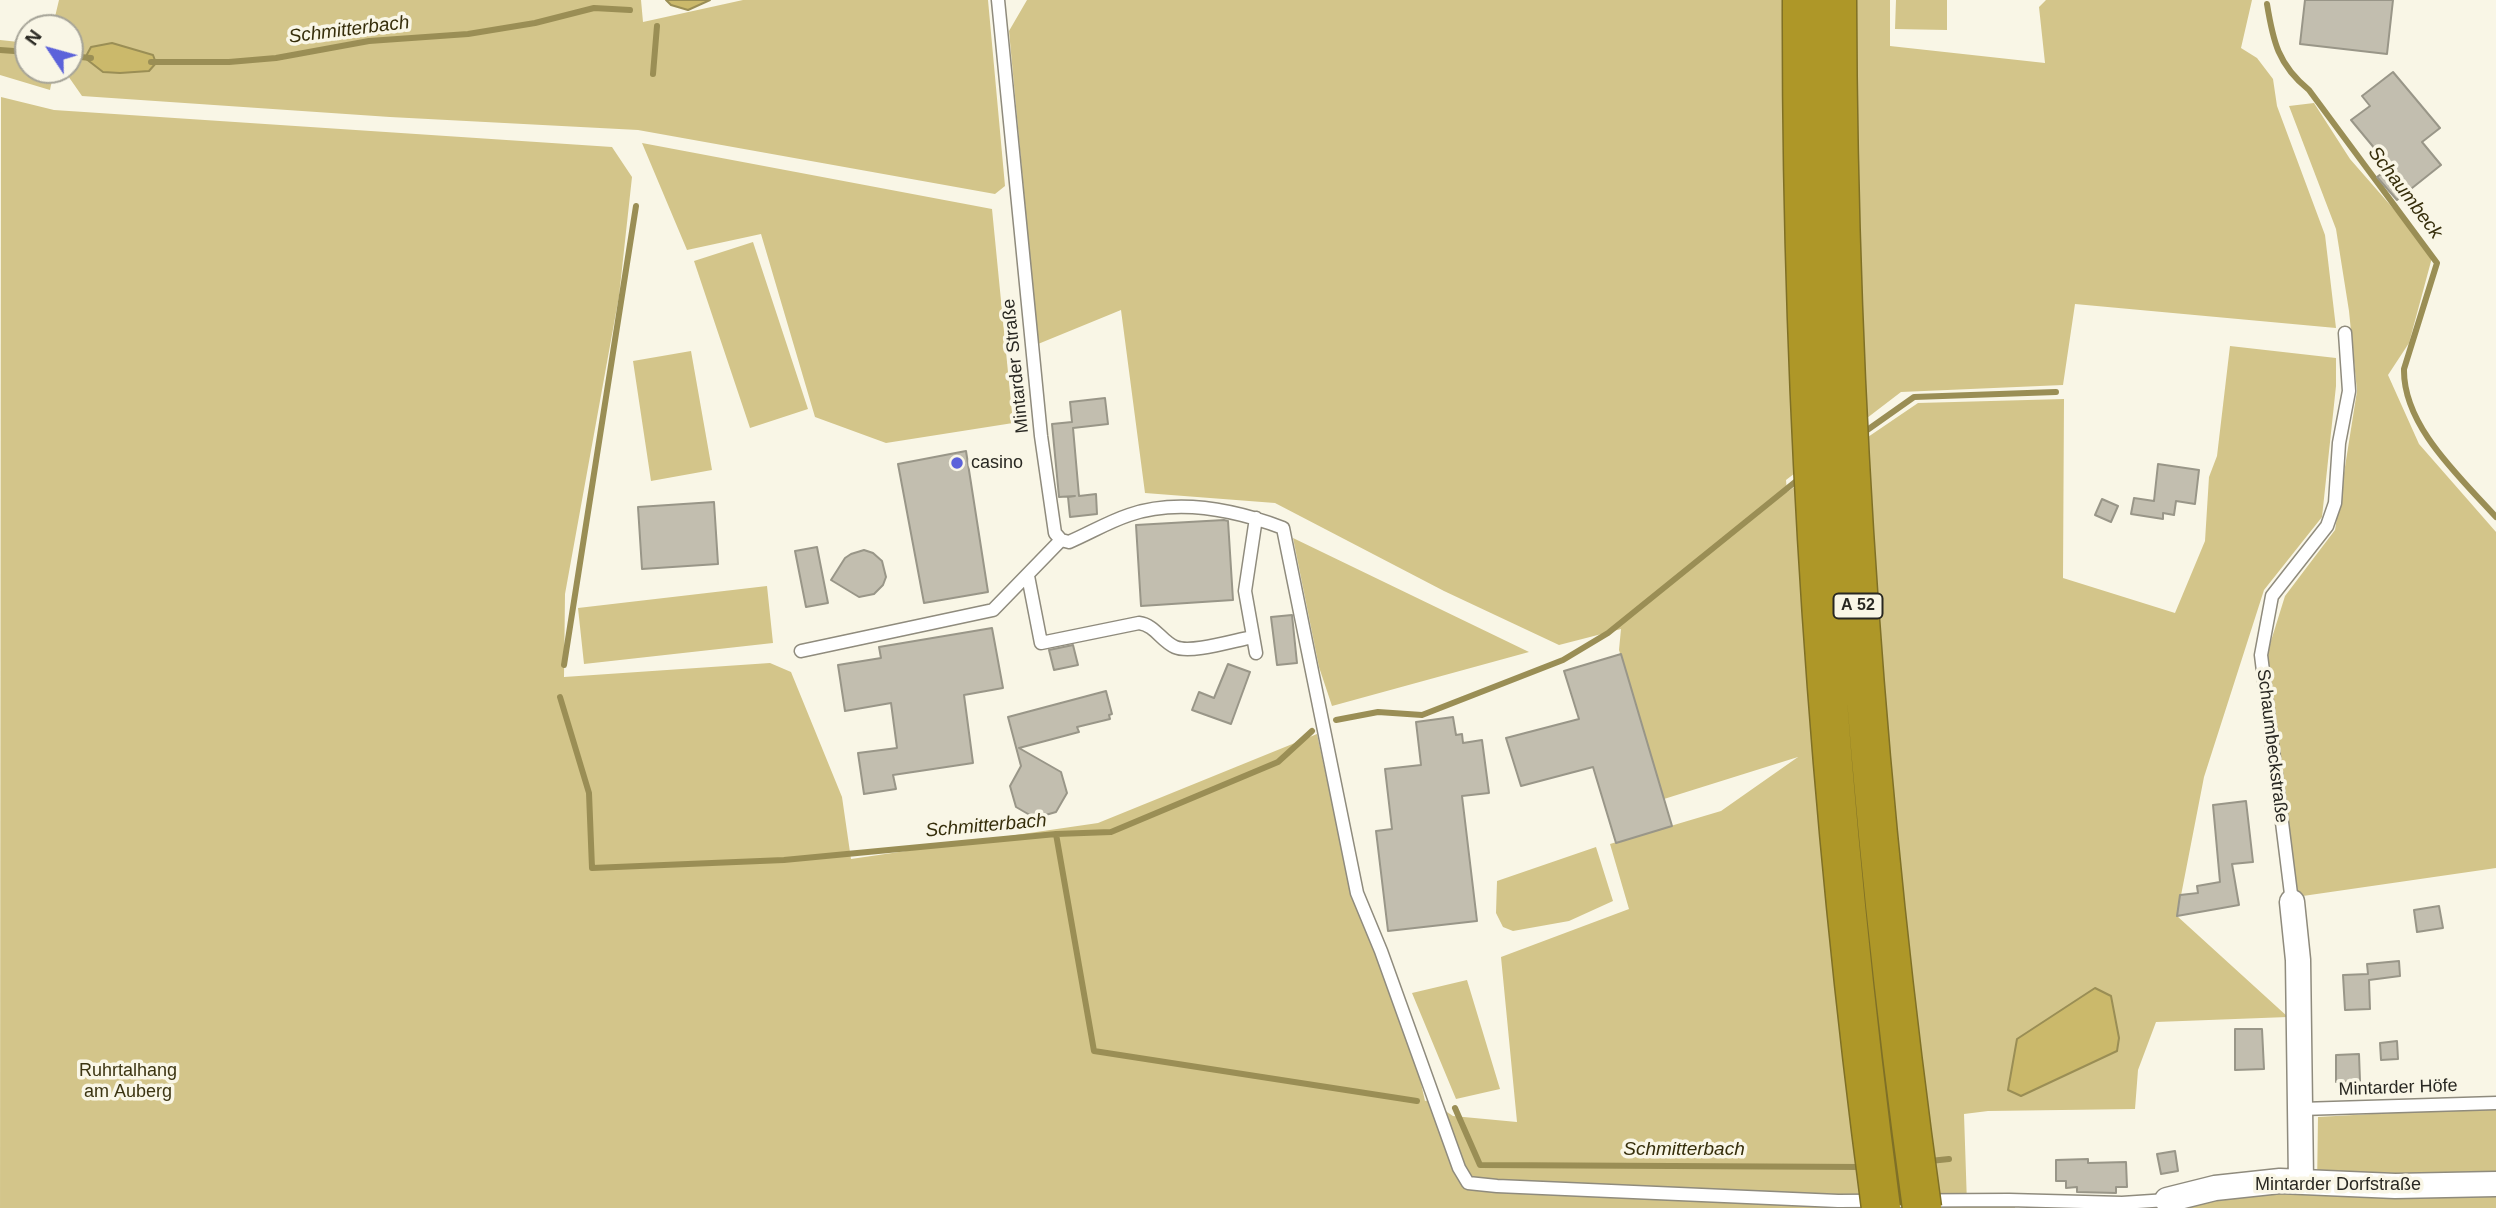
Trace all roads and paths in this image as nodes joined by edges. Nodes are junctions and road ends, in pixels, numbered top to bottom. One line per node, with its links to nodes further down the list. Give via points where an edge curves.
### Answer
1 (998, 0): 6 (lane, Mintarder Straße, via 1041,436 1053,529)
2 (1802, 0): 17 (highway, A 52, bridge, via 1809,381 1825,662 1852,970)
3 (1837, 0): 18 (highway, A 52, bridge, via 1844,352 1861,660 1891,966)
4 (2345, 333): 11 (lane, Schaumbeckstraße, via 2349,391 2335,503 2327,526 2272,596 2260,655)
5 (1256, 518): 6 (lane, via 1200,508 1157,509 1131,514 1069,542); 8 (lane, via 1245,591); 16 (lane, Mintarder Dorfstraße, via 1283,528 1357,893 1468,1183 1838,1202)
6 (1061, 540): 7 (lane)
7 (1028, 576): 8 (lane, via 1041,643 1139,623 1184,650); 9 (lane, via 993,610)
8 (1253, 637): 10 (lane)
9 (801, 651)
10 (1256, 653)
11 (2292, 902): 13 (street, Schaumbeckstraße)
12 (2496, 1103): 13 (lane, Mintarder Höfe)
13 (2301, 1109): 14 (street, Schaumbeckstraße)
14 (2301, 1181): 15 (street, Mintarder Dorfstraße, via 2395,1186); 16 (street, Mintarder Dorfstraße, via 2215,1188)
15 (2496, 1184)
16 (2168, 1204)
17 (1881, 1208)
18 (1922, 1208)

